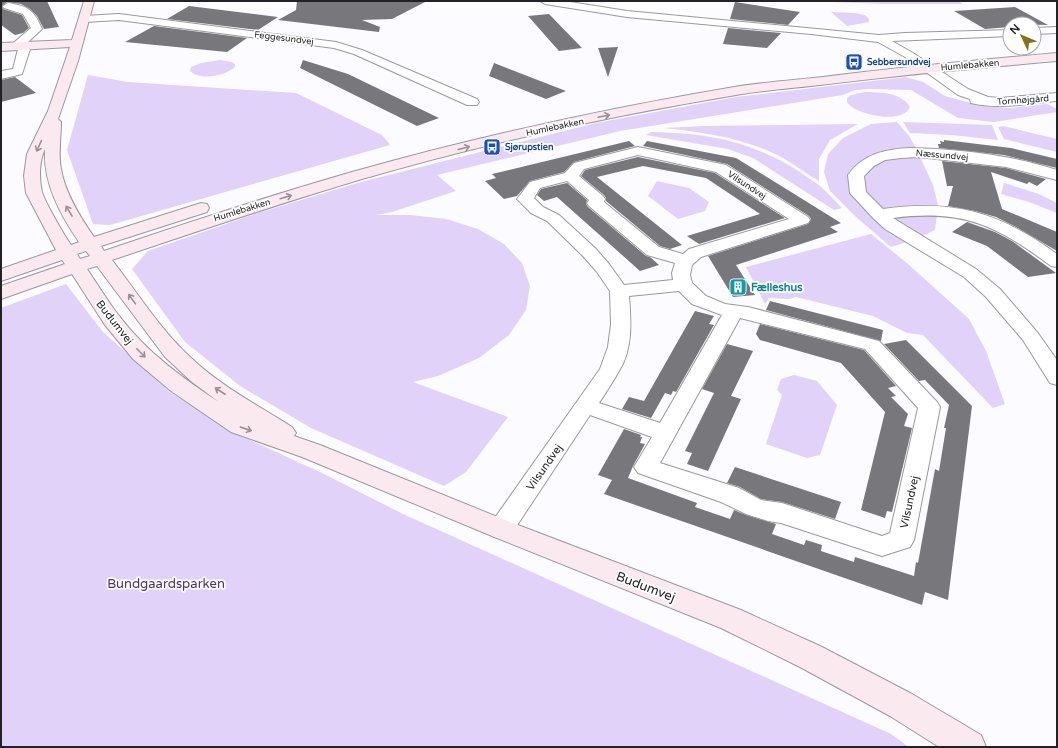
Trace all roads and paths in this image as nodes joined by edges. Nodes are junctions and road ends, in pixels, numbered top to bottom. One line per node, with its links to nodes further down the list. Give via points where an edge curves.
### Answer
1 (89, 1): 4 (street, Budumvej)
2 (545, 1): 8 (street, via 627,14)
3 (9, 5): 10 (street, via 29,12 37,29)
4 (84, 19): 9 (street, Budumvej); 17 (street, Feggesundvej, via 126,18 336,44)
5 (1057, 30): 6 (street)
6 (1042, 31)
7 (1002, 33): 8 (street)
8 (875, 39): 14 (street)
9 (77, 43): 10 (street); 18 (street, Budumvej)
10 (21, 46): 11 (street); 15 (street, via 23,51 18,71)
11 (1, 47)
12 (1057, 49): 14 (street, Humlebakken)
13 (1057, 57): 14 (street, Humlebakken)
14 (917, 66): 16 (street, Tornhøjgård, via 955,94 989,102); 22 (street, Humlebakken, one-way to 14, via 198,224 416,160 544,129 745,89); 22 (street, Humlebakken, via 776,76 587,108 415,148 282,185)
15 (1, 75)
16 (1054, 100)
17 (472, 102)
18 (55, 111): 22 (street, Budumvej, one-way to 18, via 61,196 53,169); 23 (street, Budumvej, one-way to 23, via 35,154 32,176 34,193)
19 (1057, 175): 21 (street, Næssundvej, via 1019,164 971,158 921,153 883,156 867,164 856,175 858,193)
20 (570, 176): 24 (street, via 597,199 595,203 653,252); 24 (street, Vilsundvej, via 579,166 638,151 721,168 802,220 707,249); 29 (street, Vilsundvej, via 535,185 525,199 537,210 553,218 589,252)
21 (879, 215): 25 (street, via 917,211 962,213 1026,239); 32 (street, Næssundvej, via 970,273 993,293 1030,336)
22 (95, 251): 23 (street, via 86,248); 35 (street, Budumvej, one-way to 22, via 212,386 188,367 154,330)
23 (71, 258): 26 (street); 27 (street); 30 (street); 35 (street, Budumvej, one-way to 35, via 112,321 141,354 179,386 239,426)
24 (686, 261): 28 (street, via 681,267 680,274)
25 (1057, 262)
26 (1, 275)
27 (1, 285)
28 (683, 285): 29 (street); 31 (street, Vilsundvej, via 699,300 710,306)
29 (619, 291): 33 (street, Vilsundvej, via 622,324 618,347 610,370)
30 (1, 292)
31 (734, 310): 34 (street, Vilsundvej); 34 (street, Vilsundvej, via 872,345 928,407 901,540 882,546 782,512 768,512 646,467)
32 (1057, 378)
33 (586, 406): 34 (street); 36 (street, Vilsundvej)
34 (665, 433)
35 (311, 451): 36 (street, Budumvej)
36 (501, 529): 37 (street, Budumvej, via 731,619 811,657 901,705)
37 (969, 747)

